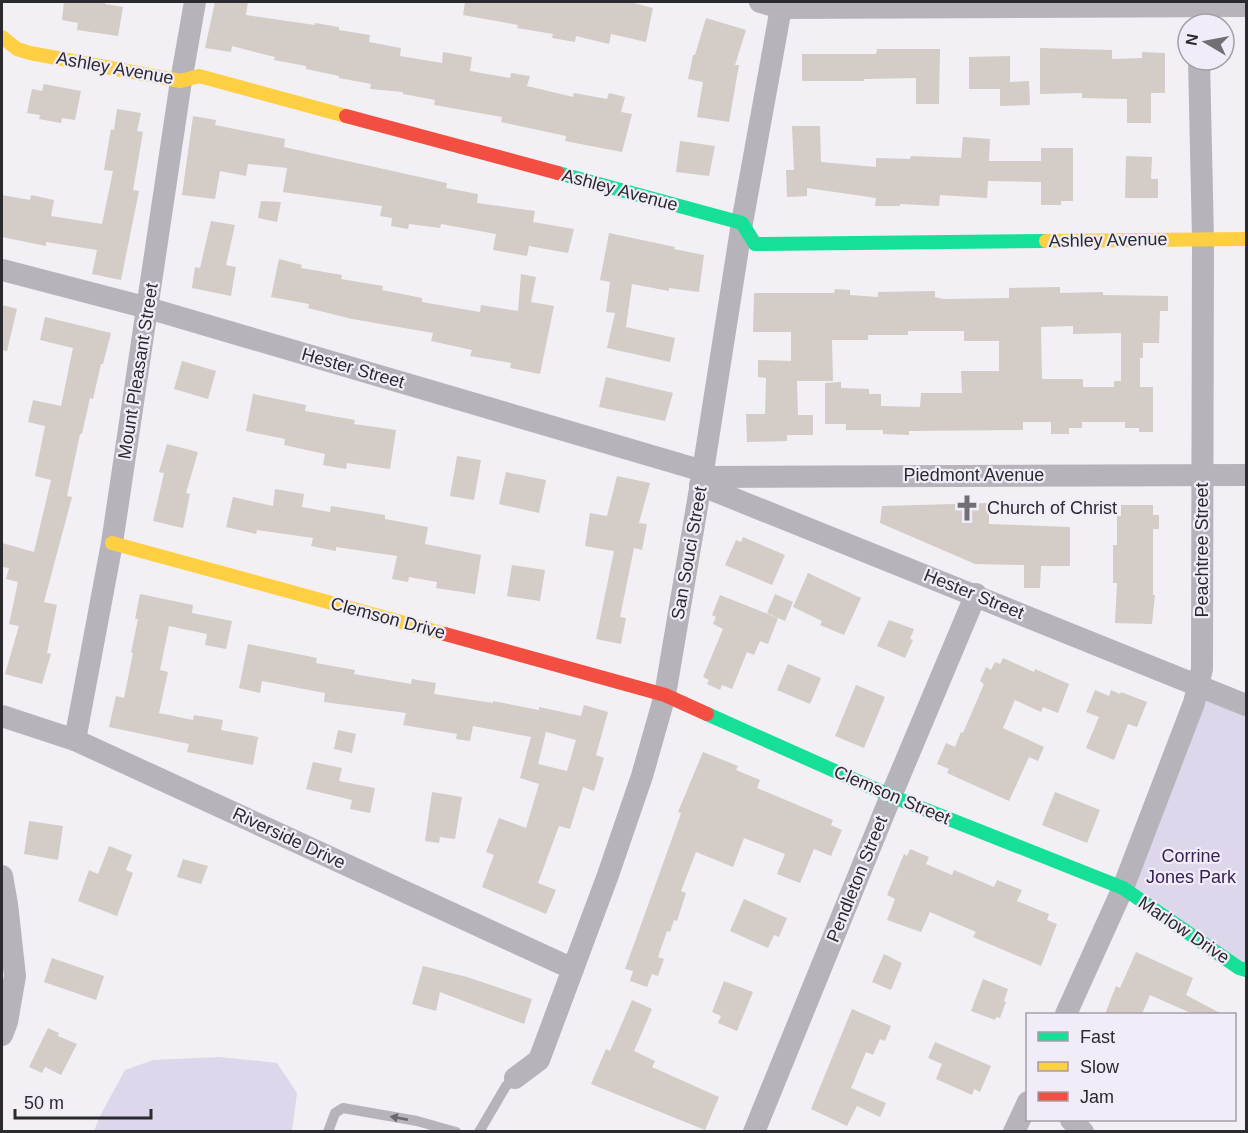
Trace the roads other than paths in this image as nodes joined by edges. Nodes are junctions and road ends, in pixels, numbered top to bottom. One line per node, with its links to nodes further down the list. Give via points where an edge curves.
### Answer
1 (195, 2): 7 (street, Mount Pleasant Street)
2 (775, 4): 4 (street); 8 (street, San Souci Street)
3 (1246, 6): 4 (street)
4 (1198, 11)
5 (2, 37): 7 (street, Ashley Avenue, via 30,53)
6 (1199, 72): 9 (street, Peachtree Street)
7 (182, 81): 8 (street, Ashley Avenue, via 199,76); 12 (street, Mount Pleasant Street)
8 (742, 223): 9 (street, Ashley Avenue, via 755,244); 15 (street, San Souci Street)
9 (1203, 239): 10 (street, Ashley Avenue); 13 (street, Peachtree Street)
10 (1246, 239)
11 (2, 270): 12 (street, Hester Street)
12 (148, 308): 15 (street, Hester Street); 16 (street, Mount Pleasant Street)
13 (1202, 475): 14 (street, Piedmont Avenue); 15 (street, Piedmont Avenue); 18 (street, Peachtree Street, via 1202,669)
14 (1246, 475)
15 (702, 477): 17 (street, Hester Street); 19 (street, San Souci Street)
16 (112, 543): 19 (street, Clemson Drive); 22 (street, Mount Pleasant Street)
17 (976, 594): 18 (street, Hester Street); 23 (street, Pendleton Street)
18 (1198, 685): 20 (street, Hester Street); 25 (street, Peachtree Street)
19 (665, 695): 23 (street, Clemson Street); 26 (street, San Souci Street, via 642,776)
20 (1246, 705)
21 (2, 716): 22 (street, Riverside Drive)
22 (75, 740): 26 (street, Riverside Drive)
23 (891, 795): 25 (street, Clemson Street); 35 (street, Pendleton Street)
24 (2, 876): 29 (street, via 15,976)
25 (1123, 888): 27 (street, Marlow Drive); 28 (street, Peachtree Street)
26 (573, 969): 30 (street, San Souci Street, via 539,1060)
27 (1246, 970)
28 (1066, 1013)
29 (2, 1035)
30 (515, 1078): 34 (lane)
31 (1026, 1106): 36 (street)
32 (328, 1131): 33 (lane, one-way to 32, via 349,1108 335,1113)
33 (456, 1131)
34 (479, 1131)
35 (754, 1131)
36 (1014, 1131)

